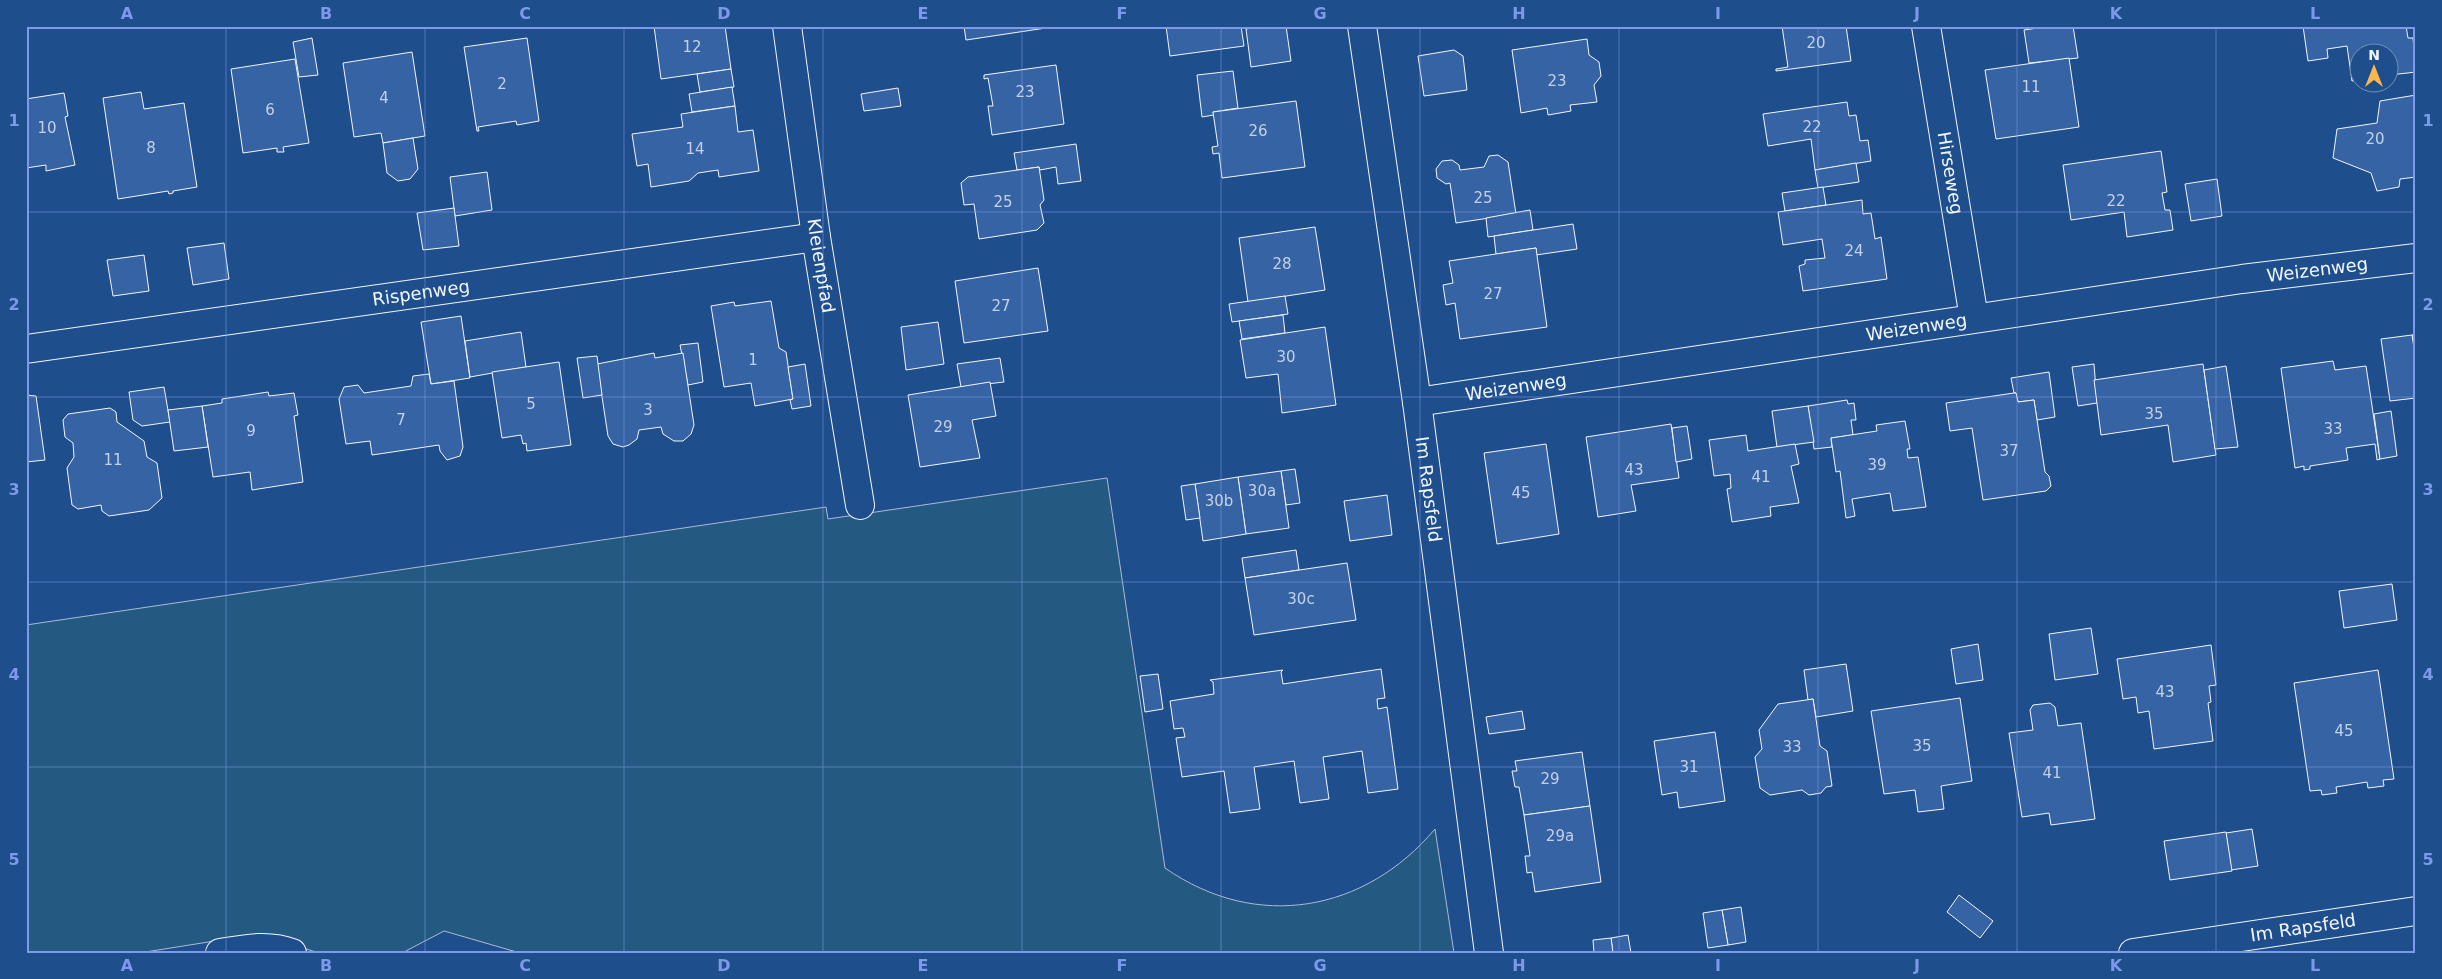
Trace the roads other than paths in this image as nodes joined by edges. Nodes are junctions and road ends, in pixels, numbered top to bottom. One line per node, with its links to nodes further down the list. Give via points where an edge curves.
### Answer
1 (787, 26): 4 (street, Kleienpfad)
2 (1362, 26): 8 (street, Im Rapsfeld)
3 (1926, 26): 6 (street, Hirseweg)
4 (816, 237): 7 (street, Rispenweg); 9 (street, Kleienpfad)
5 (2416, 258): 6 (street, Weizenweg, via 2242,279)
6 (1974, 318): 8 (street, Weizenweg)
7 (26, 349)
8 (1417, 402): 13 (street, Im Rapsfeld)
9 (860, 505)
10 (2416, 911): 14 (street, Im Rapsfeld)
11 (220, 953): 12 (street, via 253,948 283,949)
12 (292, 953)
13 (1489, 953)
14 (2132, 953)

